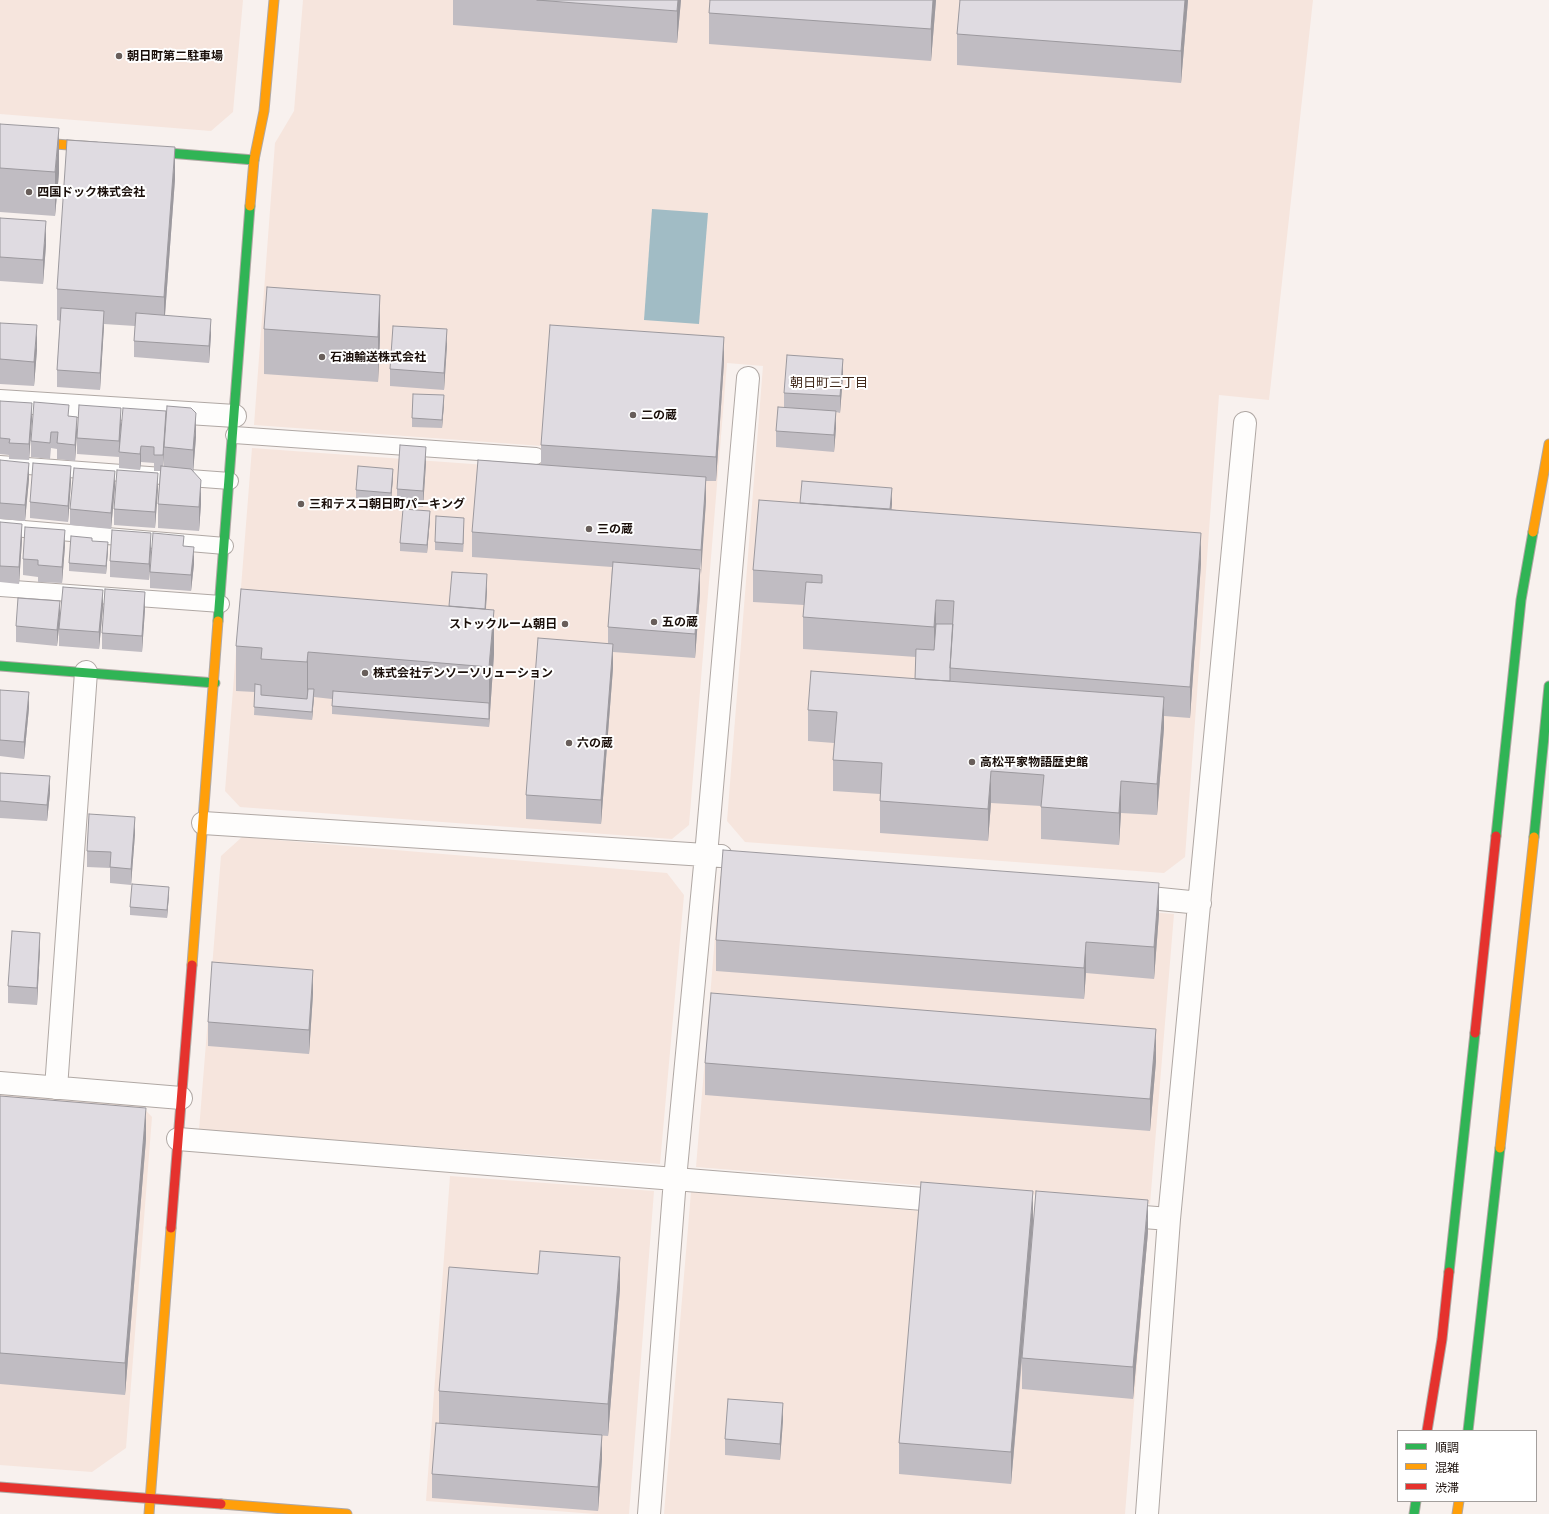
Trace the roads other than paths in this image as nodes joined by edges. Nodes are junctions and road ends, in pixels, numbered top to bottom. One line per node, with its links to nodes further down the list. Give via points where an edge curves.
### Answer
1 (274, 0): 5 (street, via 264,111)
2 (0, 140): 3 (street)
3 (103, 148)
4 (134, 150): 5 (street)
5 (254, 160): 9 (street)
6 (748, 378): 23 (street)
7 (0, 401): 9 (street)
8 (1245, 423): 26 (street)
9 (235, 425): 11 (lane); 13 (street)
10 (1549, 444): 35 (street, via 1521,600 1443,1331)
11 (536, 456)
12 (0, 464): 13 (lane)
13 (230, 481): 15 (street)
14 (0, 527): 15 (lane)
15 (225, 546): 17 (street)
16 (0, 588): 17 (lane)
17 (221, 604): 20 (street)
18 (0, 666): 19 (street)
19 (86, 672): 20 (street); 28 (street)
20 (215, 683): 22 (street)
21 (1549, 686): 36 (street)
22 (203, 823): 23 (street); 29 (street)
23 (706, 855): 24 (street); 31 (street)
24 (738, 858)
25 (1114, 894): 26 (street)
26 (1200, 903): 34 (street)
27 (0, 1083): 28 (street)
28 (56, 1088): 29 (street)
29 (181, 1098): 30 (street)
30 (178, 1138): 31 (street); 38 (street)
31 (675, 1179): 32 (street); 43 (street)
32 (970, 1203)
33 (1097, 1213): 34 (street)
34 (1169, 1219): 44 (street)
35 (1427, 1430)
36 (1468, 1430)
37 (0, 1487): 38 (street)
38 (150, 1498): 41 (street); 42 (street)
39 (1416, 1502): 45 (street)
40 (1459, 1502): 46 (street)
41 (149, 1514)
42 (347, 1514)
43 (649, 1514)
44 (1147, 1514)
45 (1414, 1514)
46 (1457, 1514)

